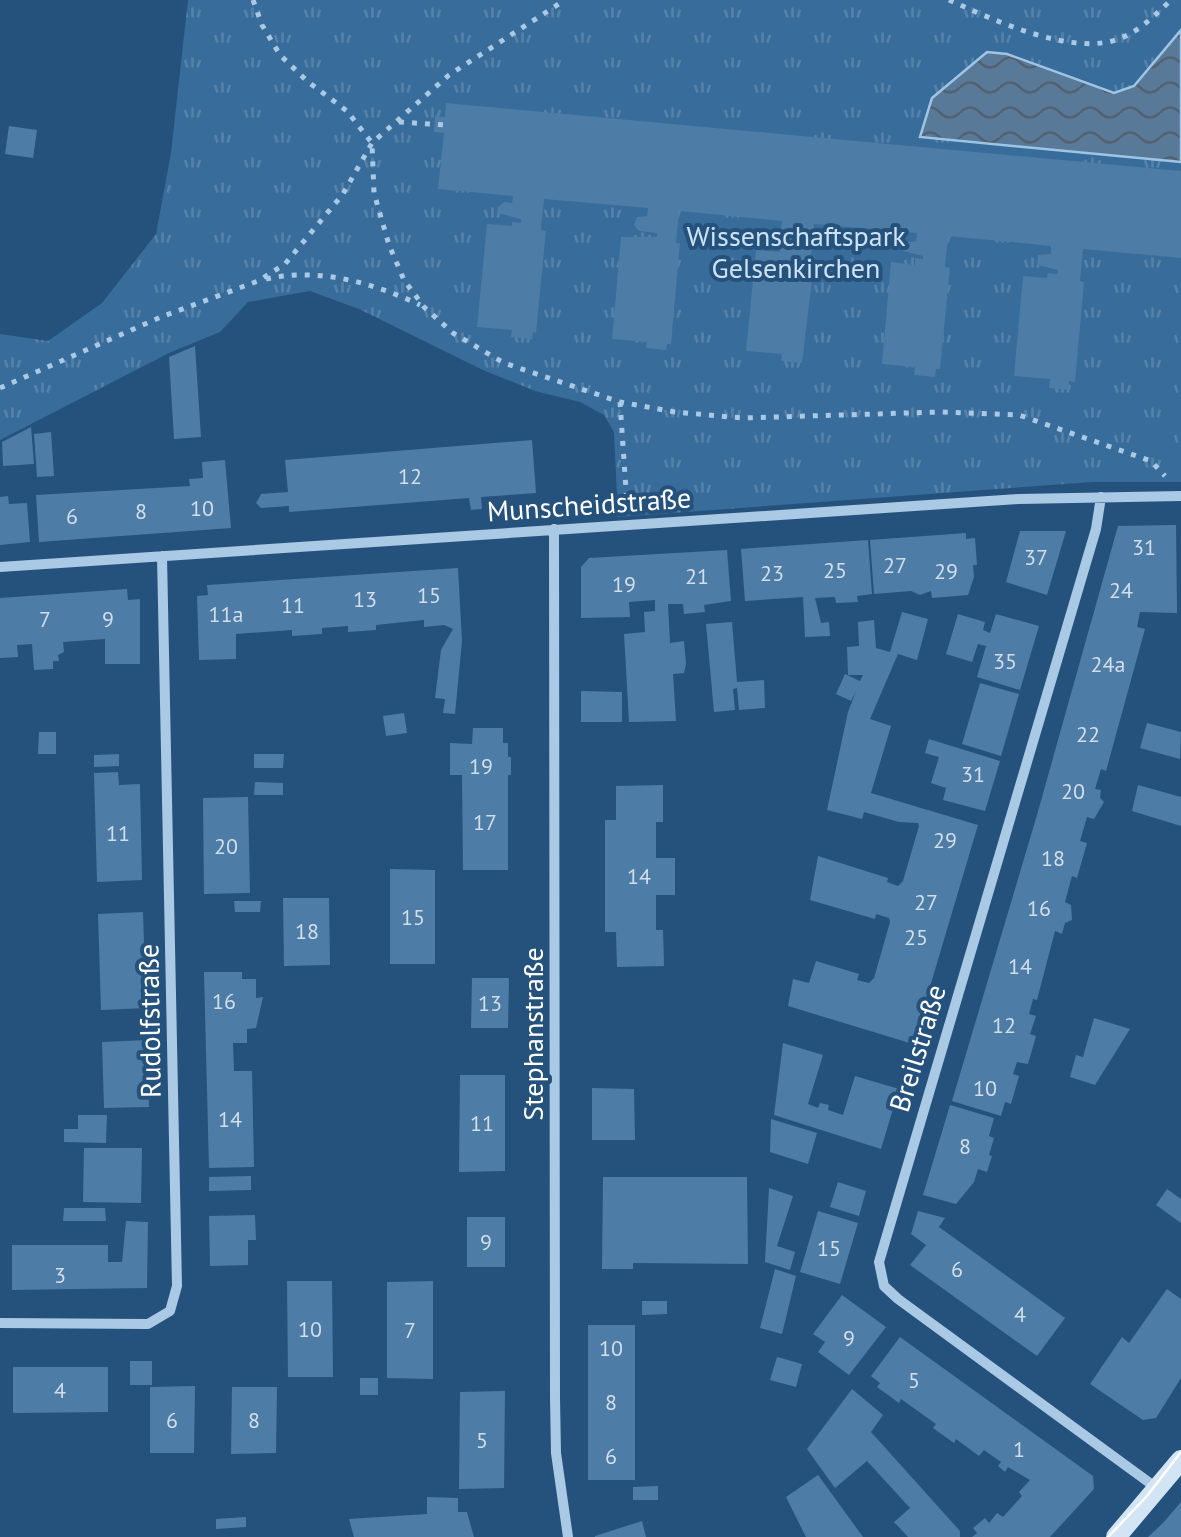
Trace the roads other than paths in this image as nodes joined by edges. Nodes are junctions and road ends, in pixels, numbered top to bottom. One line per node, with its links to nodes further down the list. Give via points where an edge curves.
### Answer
1 (1181, 496): 2 (street, Munscheidstraße)
2 (1101, 497): 3 (street, Munscheidstraße); 8 (street, Breilstraße, via 879,1262 884,1286 898,1299)
3 (554, 529): 4 (street, Munscheidstraße); 9 (street, Stephanstraße, via 555,1398)
4 (162, 556): 5 (street, Munscheidstraße); 6 (street, Rudolfstraße, via 177,1286 170,1311 148,1324)
5 (0, 568)
6 (0, 1323)
7 (1181, 1460): 8 (main road)
8 (1158, 1490): 10 (main road)
9 (568, 1537)
10 (1116, 1537)

